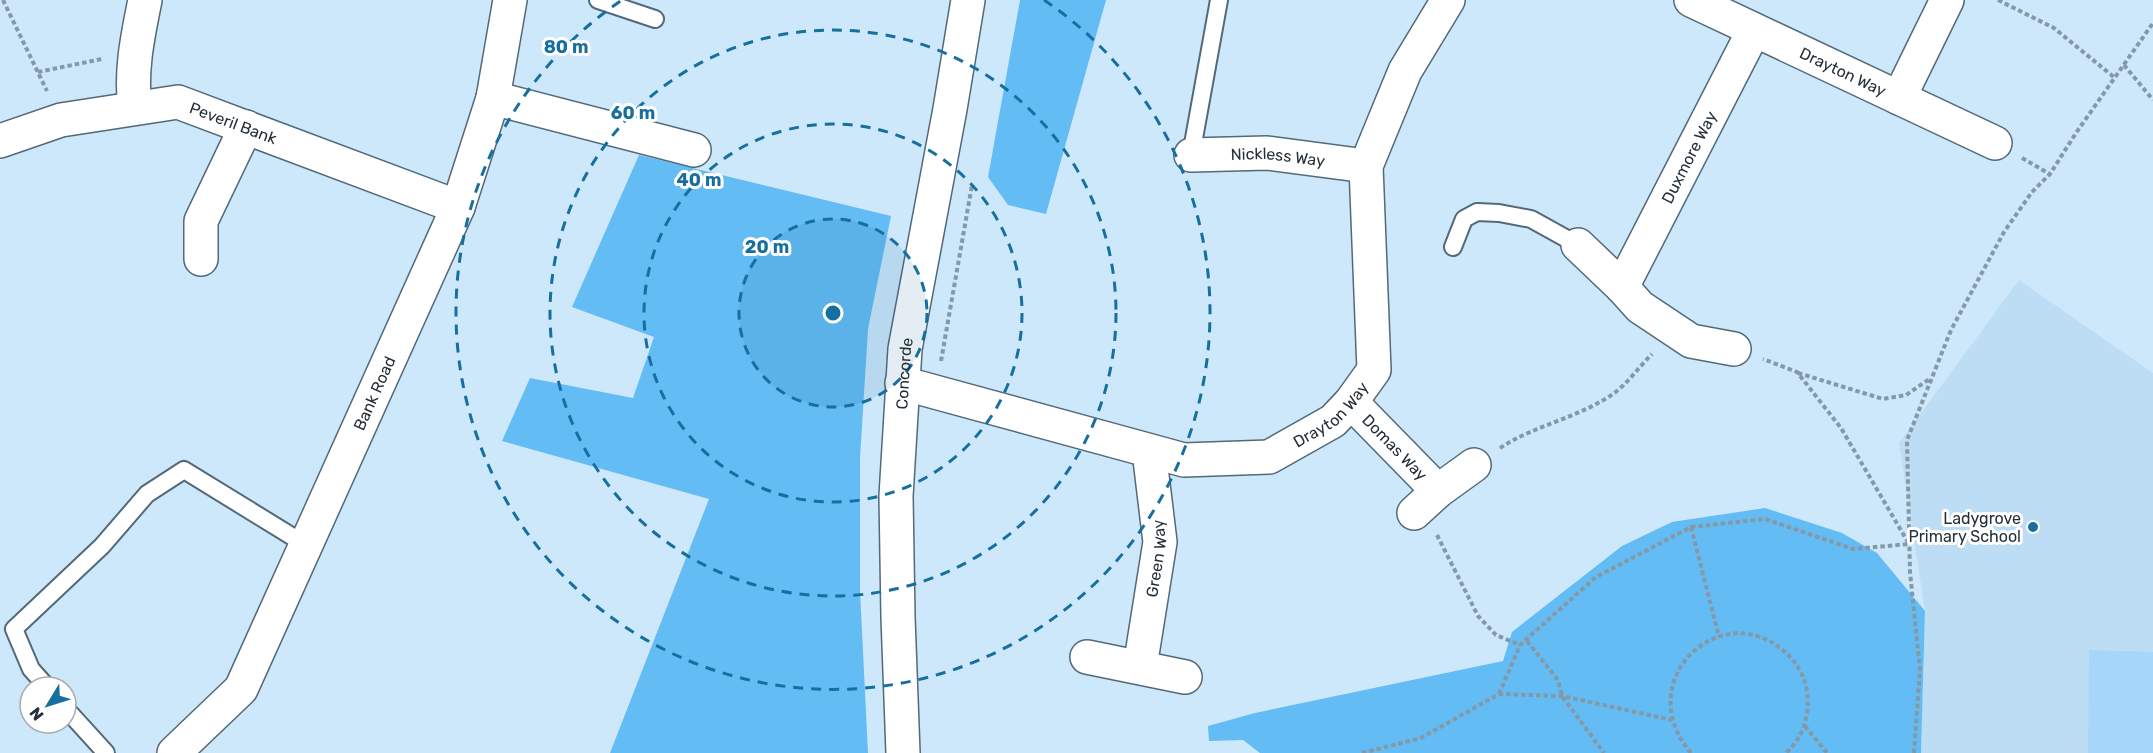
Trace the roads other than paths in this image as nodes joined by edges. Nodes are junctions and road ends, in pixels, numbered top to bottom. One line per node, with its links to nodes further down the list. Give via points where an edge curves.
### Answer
1 (145, 0): 13 (street, via 135,52)
2 (510, 0): 11 (street, Bank Road)
3 (598, 0): 9 (lane)
4 (968, 0): 26 (street, Concorde)
5 (1219, 0): 18 (lane)
6 (1448, 0): 19 (street, Drayton Way, via 1405,72)
7 (1691, 0): 10 (street, Drayton Way)
8 (1947, 0): 12 (street)
9 (655, 19)
10 (1754, 30): 12 (street, Drayton Way); 24 (street, Duxmore Way)
11 (493, 98): 17 (street); 20 (street, Bank Road)
12 (1899, 98): 16 (street, Drayton Way)
13 (135, 107): 14 (street, Peveril Bank, via 178,102); 15 (street, Peveril Bank, via 61,120)
14 (246, 127): 20 (street, Peveril Bank); 23 (street, via 201,221)
15 (0, 141)
16 (1995, 143)
17 (694, 150)
18 (1191, 155): 19 (street, Nickless Way, via 1267,153)
19 (1366, 166): 27 (street, Drayton Way, via 1374,370)
20 (458, 207): 30 (street, Bank Road)
21 (1578, 245): 22 (lane, via 1531,219 1477,212 1464,219); 24 (street)
22 (1453, 247)
23 (201, 259)
24 (1622, 286): 25 (street, via 1640,307 1691,341)
25 (1734, 349)
26 (902, 383): 28 (street, Drayton Way); 38 (street, Concorde, via 896,496)
27 (1351, 402): 28 (street, Drayton Way, via 1333,421 1269,457 1184,460); 29 (street, Domas Way, via 1425,504)
28 (1149, 451): 32 (street, Green Way, via 1160,542)
29 (1474, 465)
30 (306, 545): 33 (lane, via 184,470 147,494 102,546 14,629); 37 (street, Bank Road, via 241,689)
31 (1087, 657): 32 (street)
32 (1140, 668): 34 (street)
33 (36, 675)
34 (1185, 677)
35 (78, 722): 36 (lane)
36 (106, 753)
37 (174, 753)
38 (903, 753)

